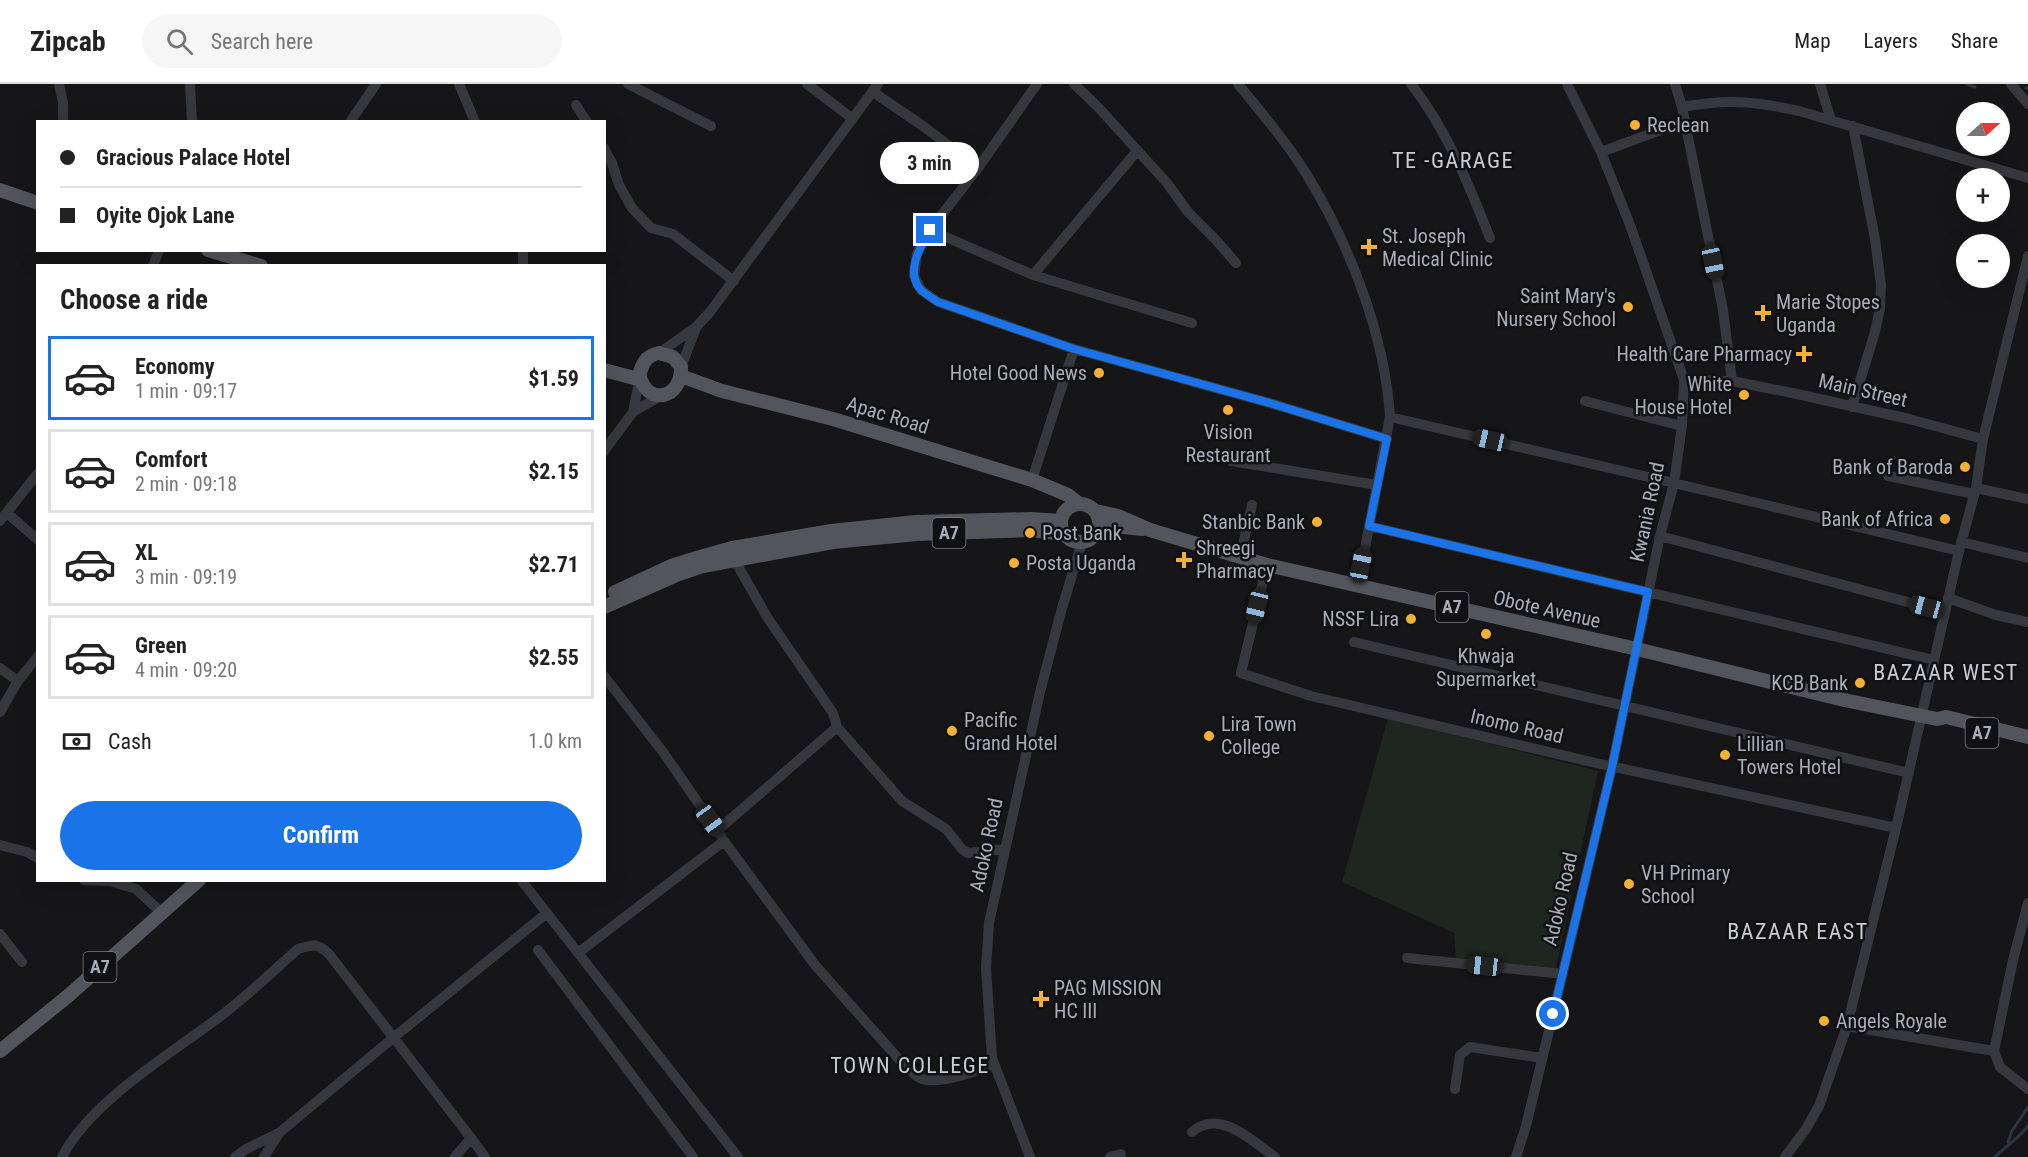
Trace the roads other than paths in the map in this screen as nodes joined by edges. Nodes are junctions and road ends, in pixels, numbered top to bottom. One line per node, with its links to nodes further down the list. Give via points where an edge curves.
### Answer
1 (59, 84): 20 (street)
2 (190, 84): 21 (street)
3 (376, 84): 22 (street)
4 (459, 84): 23 (street)
5 (628, 84): 27 (street)
6 (807, 84): 19 (street)
7 (1037, 84): 32 (street)
8 (1074, 84): 29 (street)
9 (1238, 84): 57 (street, via 1292,152 1340,237 1380,351)
10 (1412, 84): 37 (street, via 1436,117)
11 (1567, 84): 31 (street)
12 (1675, 84): 18 (street)
13 (1820, 84): 26 (street)
14 (2011, 84): 16 (street)
15 (875, 88): 19 (street); 32 (street)
16 (2028, 104)
17 (576, 105): 24 (street)
18 (1682, 107): 25 (street); 26 (street, via 1746,101)
19 (854, 119): 43 (street)
20 (63, 120)
21 (192, 120)
22 (351, 120)
23 (474, 120)
24 (585, 120)
25 (1685, 120): 31 (street); 52 (street, via 1723,310)
26 (1831, 120): 28 (street)
27 (711, 126)
28 (1853, 126): 33 (street); 55 (street, via 1881,285 1875,332)
29 (1137, 151): 40 (street); 42 (street)
30 (606, 152): 43 (street, via 632,208 651,228 673,234)
31 (1601, 152): 51 (street)
32 (978, 168): 36 (street)
33 (2028, 178)
34 (0, 190): 35 (main road)
35 (36, 202)
36 (930, 230): 42 (street); 46 (street, via 917,254 914,275 921,290 938,302)
37 (1490, 238)
38 (232, 254): 41 (main road)
39 (2028, 256): 60 (street)
40 (1236, 263)
41 (256, 264)
42 (1033, 275): 44 (street)
43 (734, 280): 45 (street)
44 (1192, 323)
45 (696, 327): 47 (street); 49 (street)
46 (1074, 349): 59 (street); 65 (street)
47 (659, 353): 49 (main road, via 673,357); 50 (main road, via 646,358)
48 (606, 370): 50 (main road)
49 (681, 372): 53 (main road, via 675,389); 65 (main road, Apac Road, via 722,391 833,419)
50 (639, 378): 53 (main road, via 649,391); 56 (street)
51 (1684, 380): 52 (street, Main Street); 58 (street, Kwania Road)
52 (1732, 381): 55 (street, Main Street)
53 (662, 395): 56 (street)
54 (1585, 401): 58 (street)
55 (1852, 407): 60 (street, Main Street)
56 (633, 412): 61 (street)
57 (1390, 417): 59 (street); 66 (street)
58 (1682, 426): 66 (street, Kwania Road)
59 (1387, 439): 67 (street)
60 (1983, 439): 68 (street)
61 (606, 448)
62 (1231, 461): 67 (street)
63 (36, 476): 72 (street)
64 (1888, 476): 68 (street)
65 (1032, 480): 70 (main road, Apac Road)
66 (1674, 483): 76 (street, Kwania Road); 79 (street)
67 (1377, 485): 74 (street)
68 (1975, 491): 69 (street); 79 (street)
69 (2028, 499)
70 (1078, 503): 73 (main road, A7, via 1091,507); 75 (main road, via 1066,509)
71 (1252, 506): 81 (street)
72 (3, 517): 77 (street)
73 (1098, 518): 78 (main road, via 1094,536); 81 (main road, Obote Avenue / A7)
74 (1369, 526): 84 (street); 85 (street)
75 (1062, 527): 78 (main road, A7, via 1069,539); 80 (main road, A7, via 832,537)
76 (1660, 536): 85 (street, Kwania Road); 89 (street)
77 (36, 539)
78 (1082, 542): 111 (street, Adoko Road, via 1040,692)
79 (1960, 546): 82 (street); 87 (street)
80 (733, 554): 86 (main road, A7, via 670,566); 88 (main road, A7); 102 (street, via 766,617 833,713)
81 (1240, 558): 83 (main road, Obote Avenue / A7)
82 (2028, 558)
83 (1267, 565): 84 (main road, Obote Avenue / A7); 105 (street, Inomo Road, via 1241,673 1311,696)
84 (1358, 585): 92 (main road, Obote Avenue / A7)
85 (1648, 592): 92 (street, Kwania Road); 94 (street)
86 (606, 596)
87 (1948, 598): 89 (street); 90 (street)
88 (606, 606)
89 (1945, 612): 94 (street)
90 (2028, 622)
91 (1354, 642): 98 (street)
92 (1637, 649): 98 (street, Adoko Road); 100 (main road, Obote Avenue / A7)
93 (36, 658): 97 (street)
94 (1934, 660): 100 (street)
95 (0, 668): 97 (street)
96 (606, 679): 108 (street)
97 (18, 681): 99 (street)
98 (1624, 706): 105 (street, Adoko Road); 106 (street)
99 (0, 712)
100 (1920, 716): 101 (main road, Obote Avenue / A7); 106 (street)
101 (1937, 719): 103 (main road, Obote Avenue / A7, via 1946,717); 104 (main road, Obote Avenue / A7, via 1944,725)
102 (837, 727): 108 (street); 111 (street, via 902,801 946,830 962,849 976,853)
103 (2028, 737)
104 (2028, 744)
105 (1612, 767): 107 (street, Inomo Road); 124 (street, Adoko Road)
106 (1909, 773): 107 (street)
107 (1896, 828): 125 (street)
108 (718, 830): 109 (street)
109 (724, 841): 121 (street); 130 (street, via 815,965 905,1066 920,1078 935,1080)
110 (1, 844): 112 (street)
111 (1005, 849): 130 (street, Adoko Road, via 989,923 986,968)
112 (36, 857)
113 (113, 882): 117 (street, via 136,889)
114 (196, 882): 117 (main road, A7)
115 (523, 882): 118 (street)
116 (2028, 903): 127 (street)
117 (162, 913): 128 (main road, A7)
118 (547, 913): 121 (street); 126 (street)
119 (0, 934): 123 (street)
120 (538, 950): 141 (street)
121 (578, 953): 142 (street)
122 (1407, 958): 124 (street)
123 (21, 962)
124 (1563, 974): 129 (street, Adoko Road)
125 (1847, 1026): 127 (street); 146 (street, via 1819,1106)
126 (393, 1038): 134 (street); 135 (street); 136 (street, via 330,954 312,944 298,949 221,1016 147,1068 106,1104 84,1125)
127 (1994, 1050): 132 (street, via 2000,1067)
128 (0, 1051)
129 (1542, 1058): 131 (street, via 1470,1047 1460,1055); 145 (street, Adoko Road)
130 (994, 1064): 143 (street, Adoko Road)
131 (1455, 1089)
132 (2028, 1089)
133 (1192, 1132): 144 (street, via 1211,1123 1236,1129)
134 (279, 1133): 137 (street); 138 (street)
135 (471, 1138): 139 (street); 140 (street)
136 (62, 1157)
137 (235, 1157)
138 (264, 1157)
139 (455, 1157)
140 (485, 1157)
141 (693, 1157)
142 (738, 1157)
143 (1030, 1157)
144 (1275, 1157)
145 (1516, 1157)
146 (1785, 1157)

